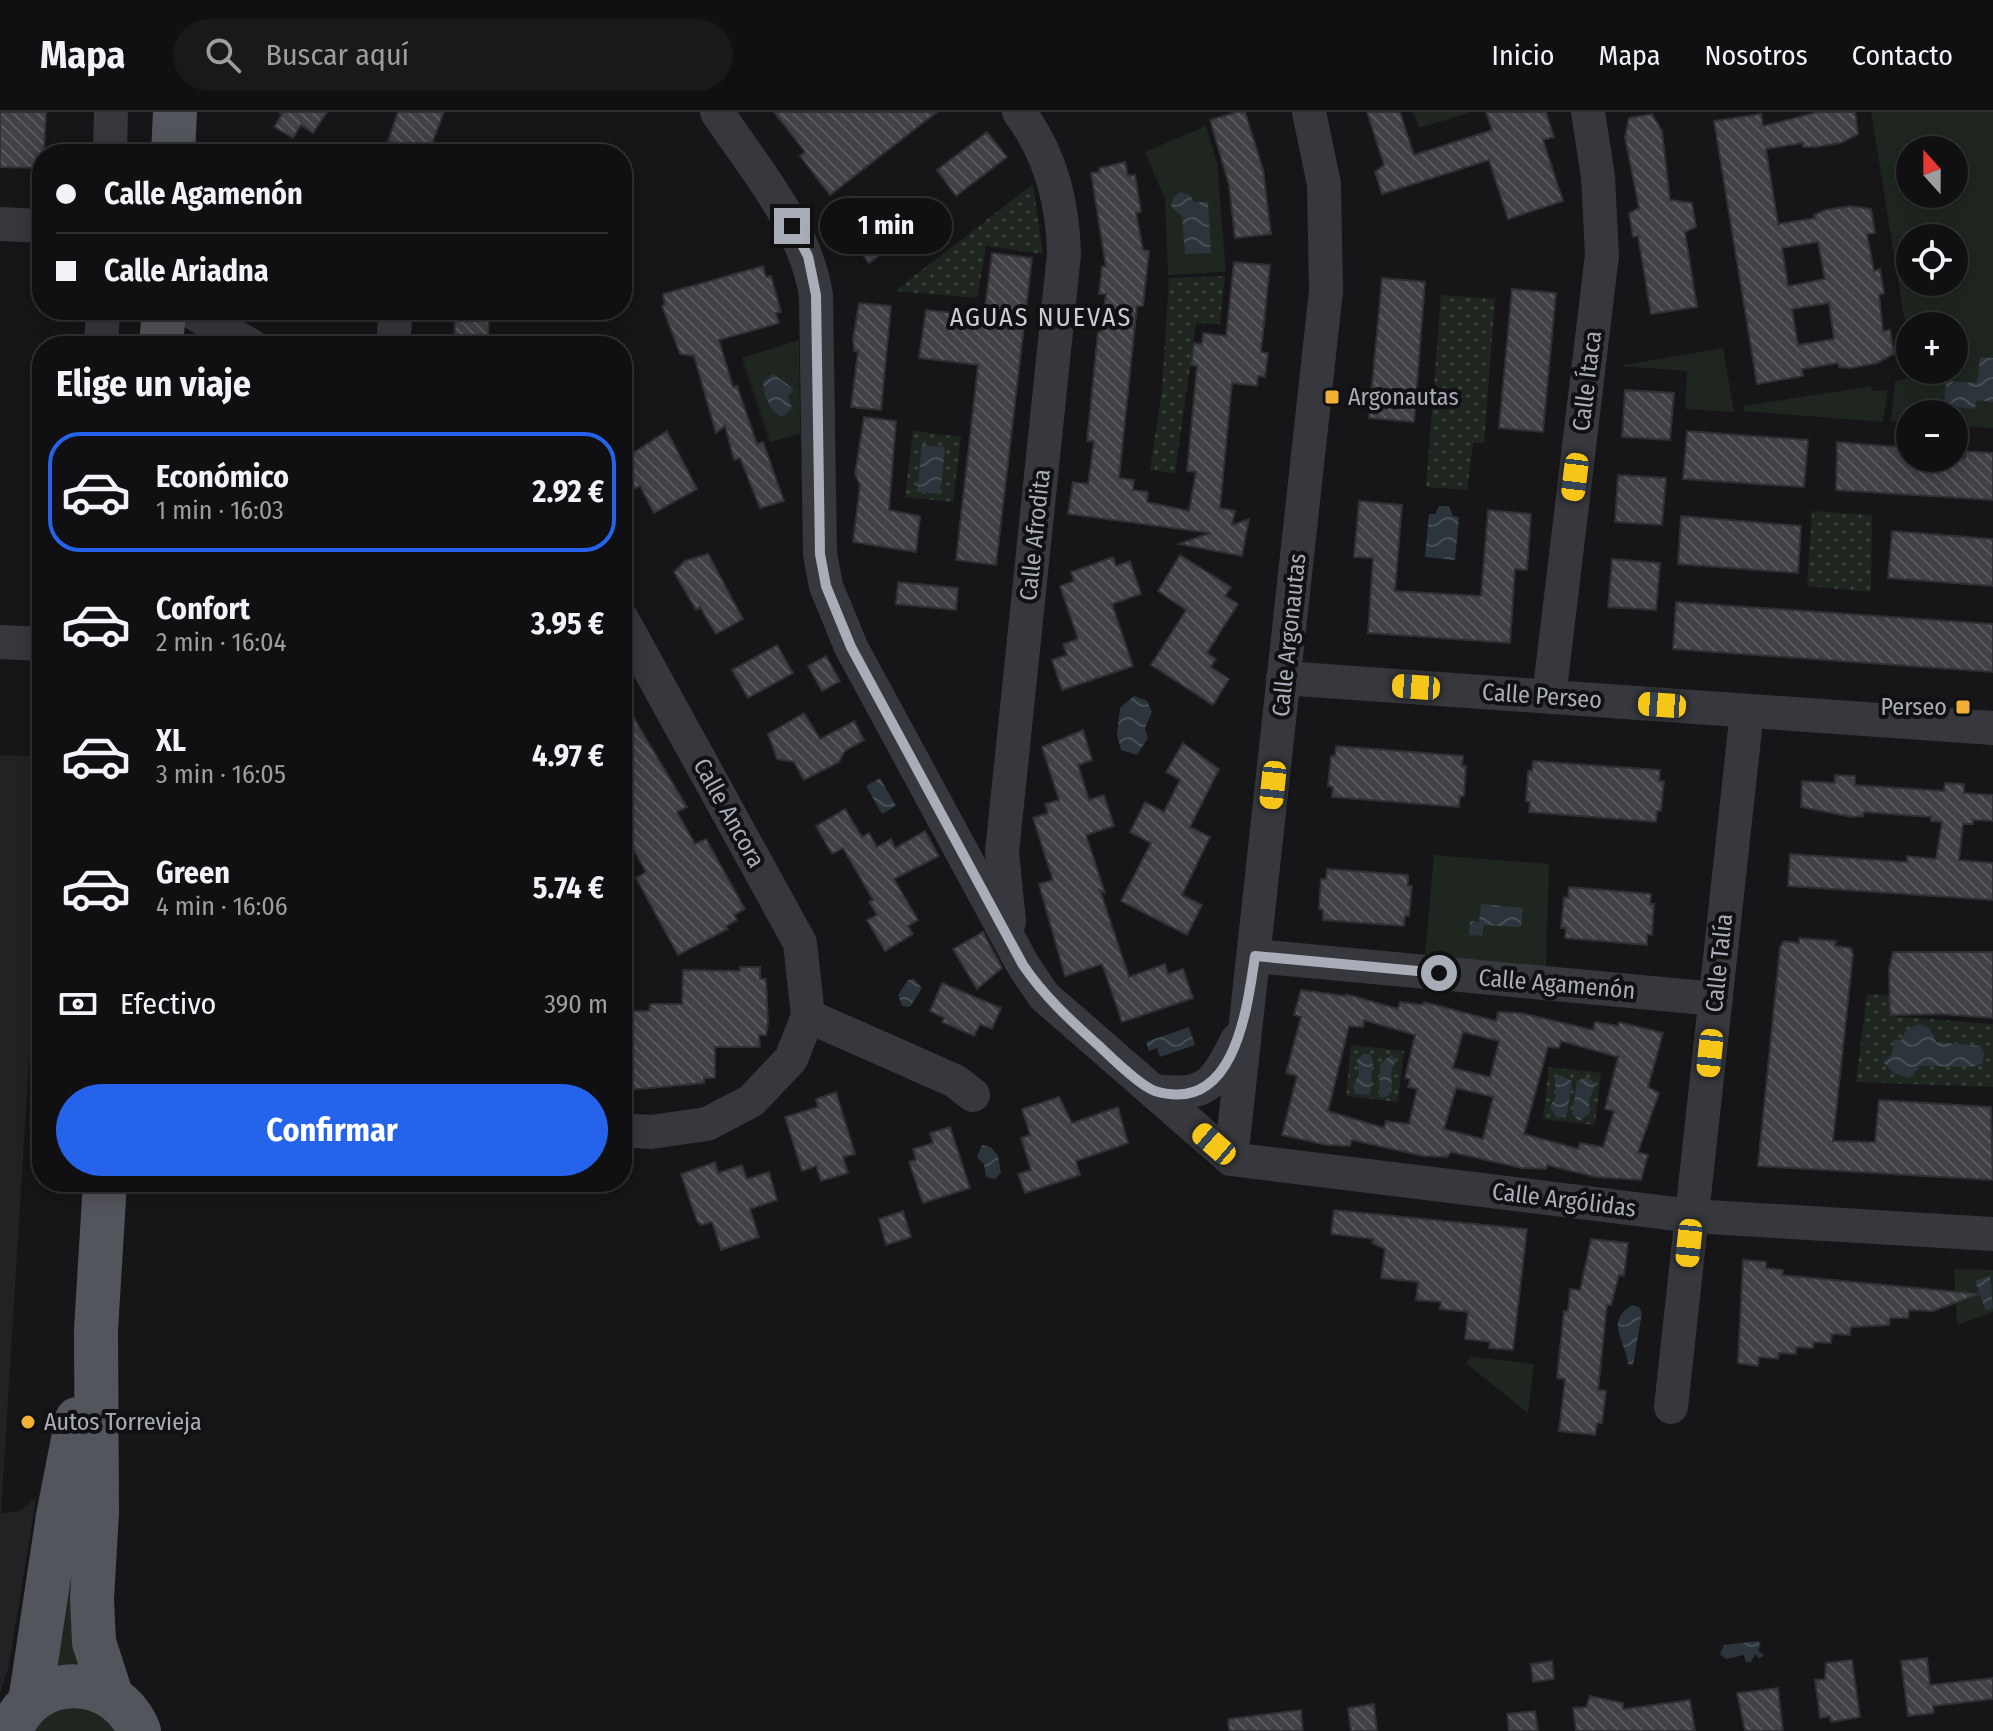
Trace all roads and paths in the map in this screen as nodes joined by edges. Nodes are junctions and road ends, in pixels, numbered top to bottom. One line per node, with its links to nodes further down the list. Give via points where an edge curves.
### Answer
1 (111, 112): 7 (street)
2 (175, 112): 8 (main road)
3 (717, 112): 21 (street, via 808,256 816,295 820,554 826,586 851,647)
4 (1019, 112): 20 (street, Calle Afrodita, via 1054,183 1064,254)
5 (1309, 112): 16 (street, Calle Argonautas, via 1324,184 1326,291)
6 (1588, 112): 17 (street, Calle Ítaca, via 1602,255)
7 (110, 144)
8 (173, 144)
9 (0, 224): 10 (street)
10 (32, 226)
11 (205, 320): 12 (street)
12 (231, 336)
13 (632, 637): 25 (street, Calle Ancora, via 800,943)
14 (0, 642): 15 (street)
15 (32, 644)
16 (1283, 678): 17 (street, Calle Perseo); 22 (street, Calle Argonautas)
17 (1549, 697): 18 (street, Calle Perseo)
18 (1747, 711): 19 (street, Calle Perseo); 24 (street, Calle Talía)
19 (1993, 728)
20 (1007, 801): 21 (street, via 986,819); 23 (street, Calle Afrodita, via 1002,873 1011,935)
21 (944, 819): 23 (street)
22 (1255, 956): 24 (street, Calle Agamenón); 26 (street, Calle Argonautas)
23 (1023, 965): 27 (street, via 1044,996)
24 (1716, 999): 32 (street, Calle Talía)
25 (808, 1016): 28 (street, via 955,1081); 29 (street, Calle Ancora, via 791,1059 751,1101 707,1124)
26 (1245, 1025): 27 (street, via 1219,1076 1187,1095); 30 (street, Calle Argonautas)
27 (1153, 1091): 30 (street)
28 (973, 1095)
29 (632, 1131)
30 (1231, 1159): 32 (street, Calle Argólidas)
31 (104, 1192): 34 (main road)
32 (1692, 1216): 33 (street, Calle Argólidas); 35 (street, Calle Talía)
33 (1993, 1234)
34 (96, 1330): 36 (main road, via 93,1629); 37 (main road)
35 (1671, 1407)
36 (111, 1695): 37 (main road, via 78,1685 44,1692); 38 (main road, via 128,1710)
37 (15, 1716)
38 (139, 1731)

